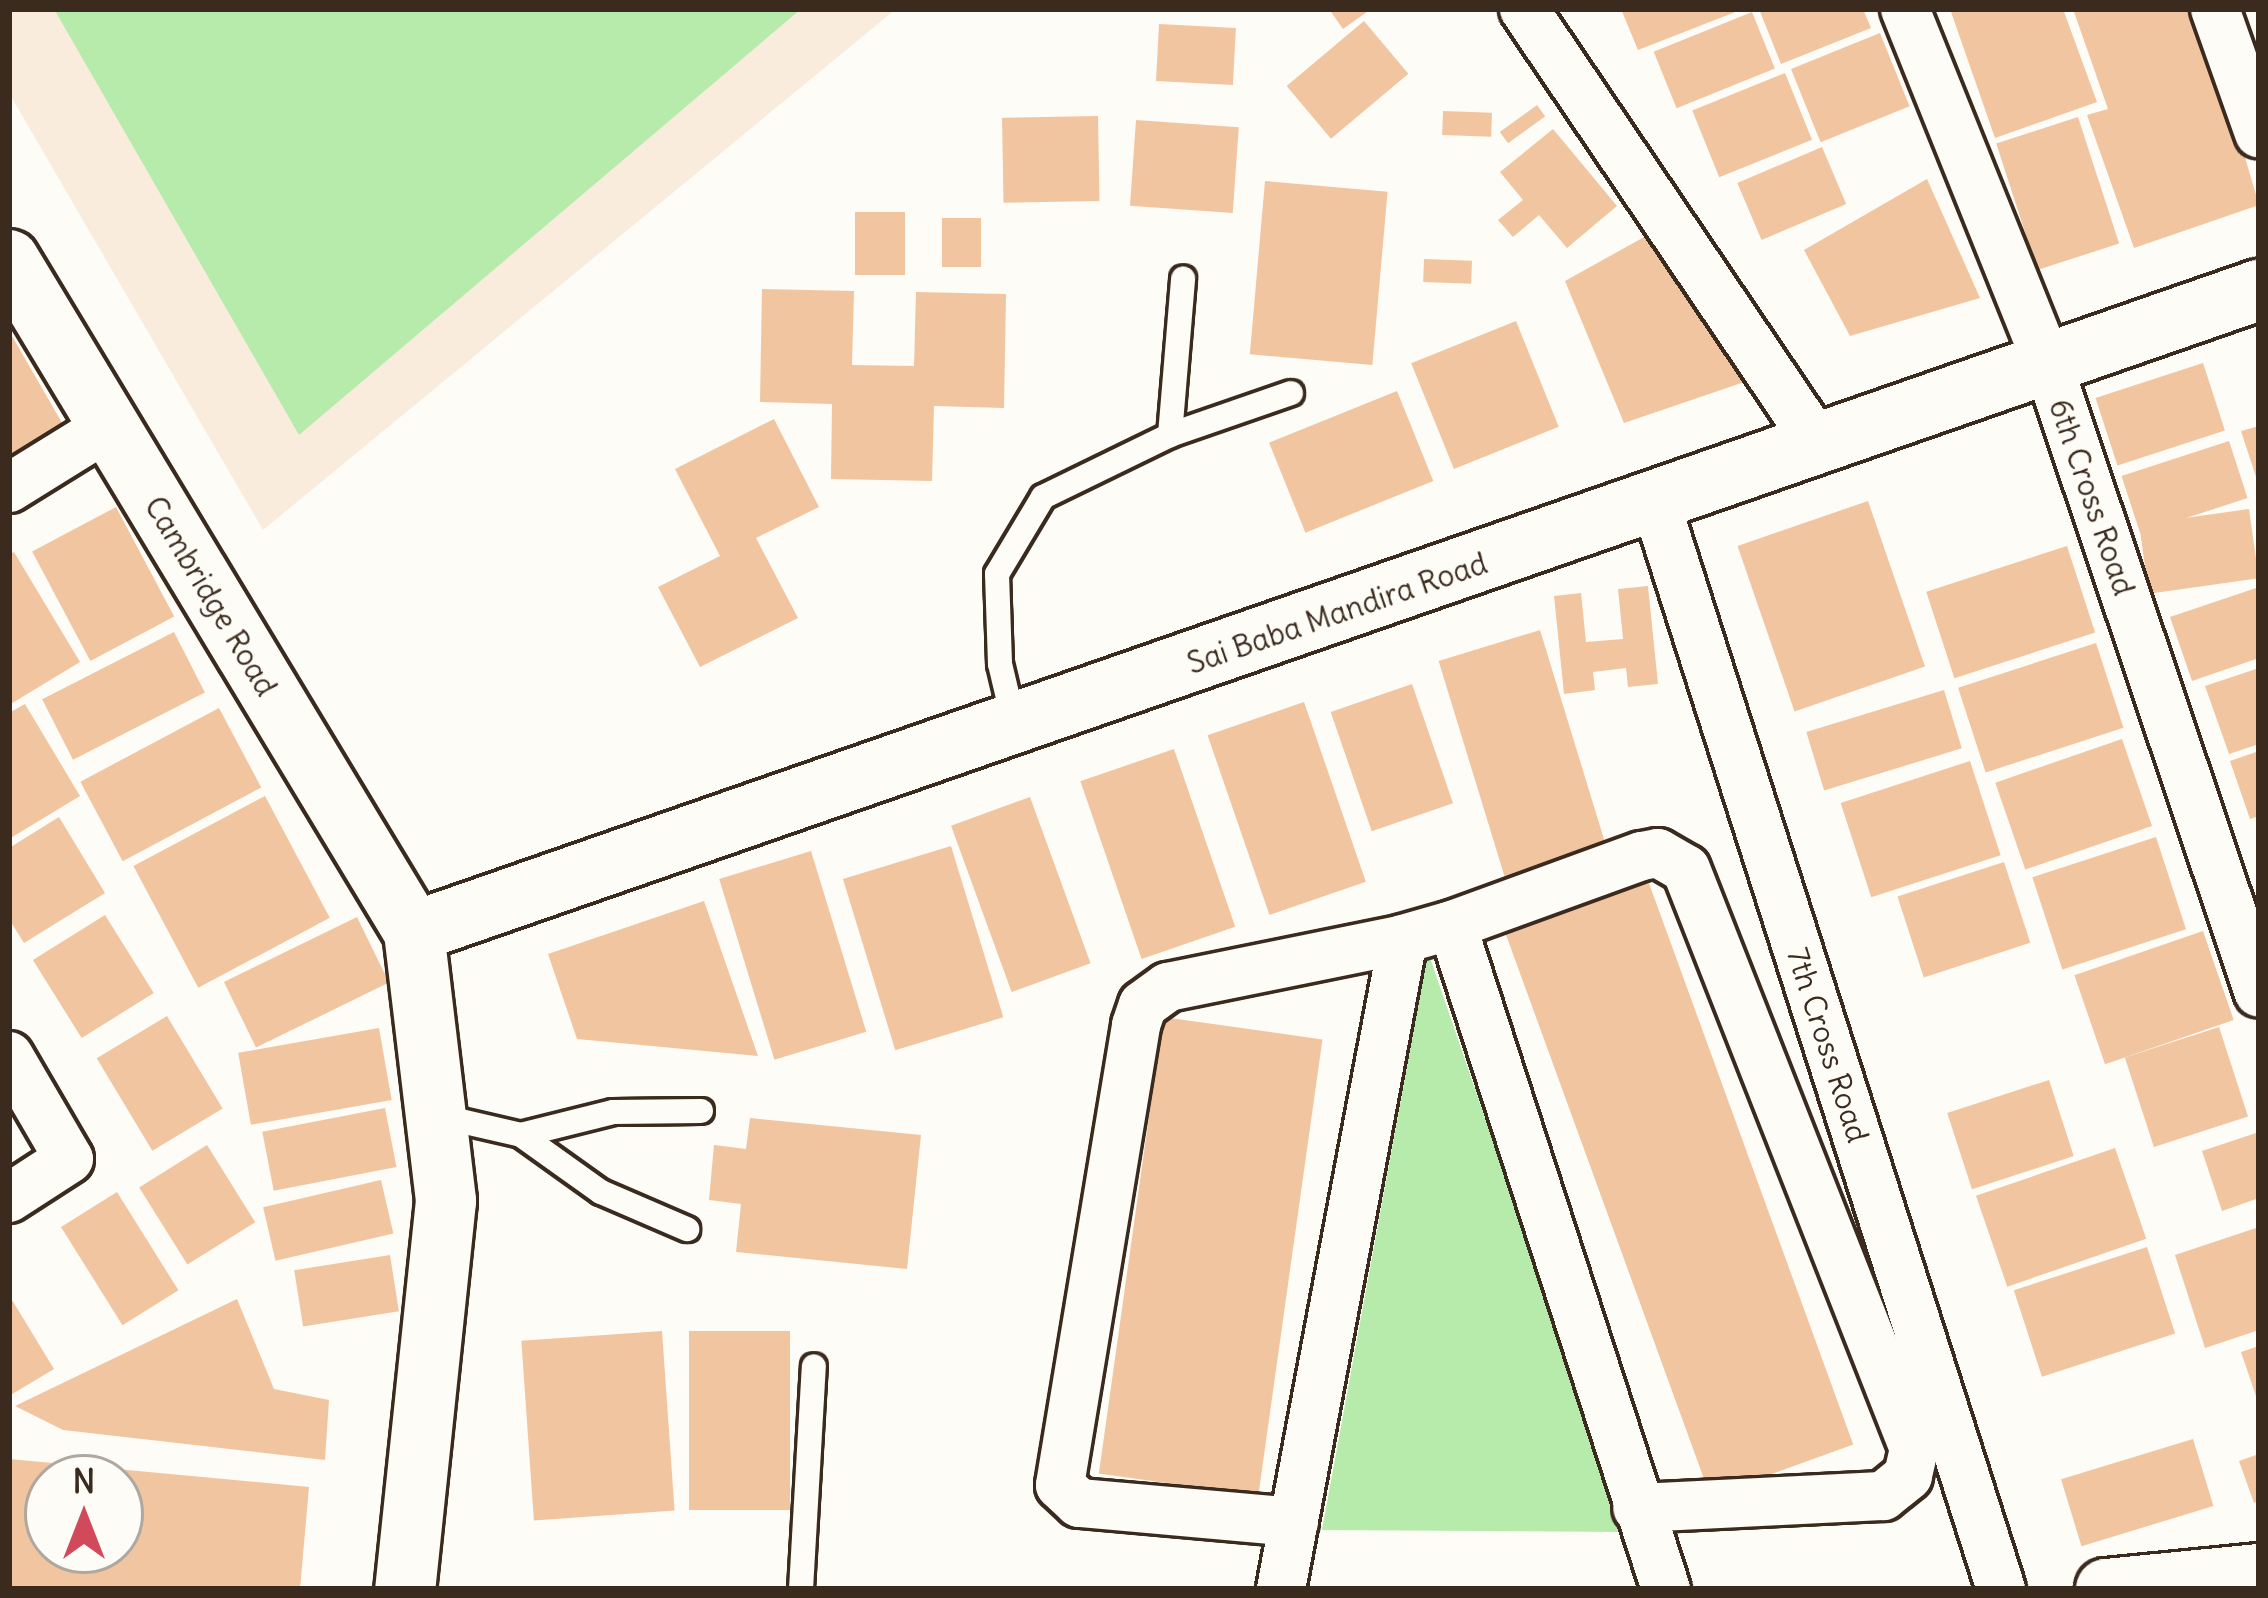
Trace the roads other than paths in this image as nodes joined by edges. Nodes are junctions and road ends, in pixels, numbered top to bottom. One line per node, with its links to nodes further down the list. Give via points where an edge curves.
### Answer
1 (1524, 9): 12 (street)
2 (1905, 9): 8 (street, 6th Cross Road)
3 (2215, 9): 4 (street)
4 (2259, 134)
5 (9, 260): 10 (street, Cambridge Road)
6 (1183, 279): 11 (lane)
7 (2259, 290): 8 (street, Sai Baba Mandira Road)
8 (2048, 364): 12 (street, Sai Baba Mandira Road); 19 (street, 6th Cross Road)
9 (1291, 393): 11 (lane)
10 (109, 426): 13 (street); 17 (street, Cambridge Road)
11 (1170, 435): 15 (lane, via 1043,497 997,574 1000,664)
12 (1818, 444): 14 (street, Sai Baba Mandira Road)
13 (9, 488)
14 (1655, 501): 15 (street, Sai Baba Mandira Road); 34 (street, 7th Cross Road)
15 (1015, 726): 17 (street, Sai Baba Mandira Road)
16 (1452, 926): 18 (street); 27 (street); 27 (street, via 1642,856 1658,853 1686,869 1914,1449 1908,1476 1883,1496)
17 (414, 932): 22 (street)
18 (1403, 939): 28 (street); 28 (street, via 1168,987 1143,1005 1136,1025 1060,1485 1079,1503)
19 (2259, 993)
20 (9, 1056): 24 (street, via 70,1159)
21 (701, 1111): 23 (lane, via 613,1112)
22 (436, 1115): 23 (lane); 30 (street, via 446,1201)
23 (521, 1136): 25 (lane, via 601,1192 655,1222)
24 (9, 1198)
25 (687, 1229)
26 (814, 1366): 31 (lane)
27 (1637, 1508): 33 (street)
28 (1294, 1522): 32 (street)
29 (2259, 1574): 35 (street)
30 (405, 1589)
31 (801, 1589)
32 (1281, 1589)
33 (1666, 1589)
34 (2001, 1589)
35 (2106, 1589)

